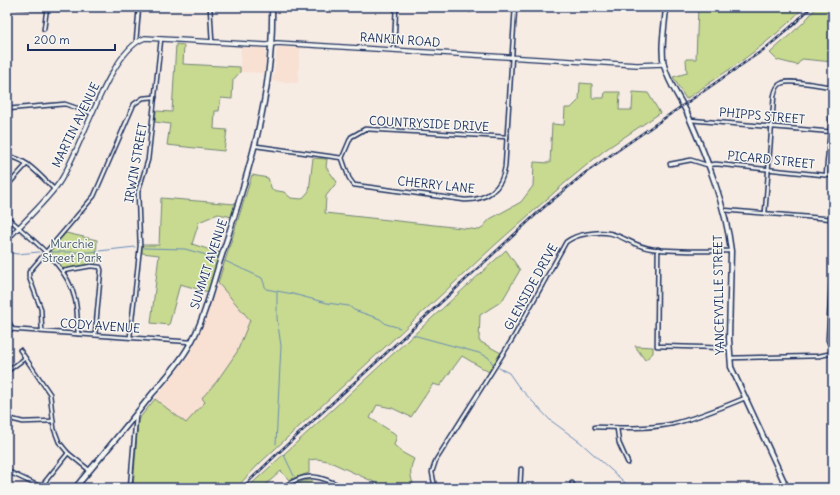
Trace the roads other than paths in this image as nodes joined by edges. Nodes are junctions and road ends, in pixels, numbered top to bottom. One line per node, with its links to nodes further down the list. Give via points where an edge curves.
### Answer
1 (18, 7): 9 (street)
2 (70, 7): 9 (street)
3 (139, 7): 12 (street)
4 (210, 7): 13 (street)
5 (272, 7): 14 (main road, SUMMIT AVENUE)
6 (396, 7): 15 (street)
7 (515, 7): 16 (street, CHERRY LANE)
8 (666, 7): 17 (main road, YANCEYVILLE STREET)
9 (46, 8): 10 (street)
10 (44, 29)
11 (161, 40): 12 (street, RANKIN ROAD, via 145,38); 13 (street, RANKIN ROAD); 19 (street, IRWIN STREET)
12 (136, 41): 22 (street, MARTIN AVENUE, via 127,51)
13 (212, 42): 14 (street, RANKIN ROAD, via 266,45)
14 (272, 43): 15 (street, RANKIN ROAD); 27 (main road, SUMMIT AVENUE, via 268,87)
15 (394, 49): 16 (street, RANKIN ROAD)
16 (512, 57): 17 (street, RANKIN ROAD, via 637,65); 26 (street, CHERRY LANE)
17 (664, 64): 23 (main road, YANCEYVILLE STREET)
18 (833, 87): 24 (street, via 789,82 780,84 774,96)
19 (155, 97): 46 (street, via 143,98 134,104 94,196); 55 (street, IRWIN STREET, via 148,160 138,192 140,246)
20 (833, 100): 25 (street)
21 (7, 109): 22 (street, via 65,104)
22 (92, 112): 37 (street, MARTIN AVENUE)
23 (690, 120): 24 (street, PHIPPS STREET); 32 (main road, YANCEYVILLE STREET)
24 (772, 126): 25 (street, PHIPPS STREET); 33 (street)
25 (831, 132): 34 (street)
26 (507, 137): 29 (street, COUNTRYSIDE DRIVE, via 366,129 352,136); 29 (street, CHERRY LANE, via 502,181 490,194 476,200 354,185)
27 (256, 146): 29 (street); 56 (main road, SUMMIT AVENUE, via 200,322)
28 (7, 157): 30 (street, via 14,157)
29 (342, 158)
30 (27, 164): 36 (street); 37 (street)
31 (670, 164): 32 (street, PICARD STREET, via 691,160)
32 (707, 165): 33 (street, PICARD STREET); 38 (main road, YANCEYVILLE STREET)
33 (769, 169): 34 (street, PICARD STREET); 39 (street)
34 (826, 175): 35 (street, PICARD STREET)
35 (833, 176)
36 (7, 186)
37 (54, 189): 42 (street, MARTIN AVENUE)
38 (723, 210): 39 (street); 45 (main road, YANCEYVILLE STREET)
39 (765, 213): 41 (street)
40 (7, 217): 42 (street)
41 (833, 219)
42 (18, 227): 43 (street, MARTIN AVENUE); 46 (street)
43 (7, 240)
44 (658, 249): 45 (street, GLENSIDE DRIVE); 57 (street, via 657,346); 80 (street, GLENSIDE DRIVE, via 644,247 604,231 576,236 566,242 512,339 436,460 432,472)
45 (731, 251): 57 (main road, YANCEYVILLE STREET)
46 (46, 252): 47 (street); 52 (street, via 29,272 41,309)
47 (63, 272): 53 (street, via 76,300); 54 (street, via 91,266 100,267)
48 (833, 282): 59 (street, via 828,340)
49 (7, 317): 51 (street)
50 (7, 329): 51 (street, CODY AVENUE)
51 (12, 329): 52 (street, CODY AVENUE)
52 (42, 331): 53 (street, CODY AVENUE)
53 (78, 334): 54 (street, CODY AVENUE)
54 (95, 335): 55 (street, CODY AVENUE)
55 (130, 337): 56 (street, CODY AVENUE)
56 (191, 342): 64 (main road, SUMMIT AVENUE)
57 (729, 348): 60 (main road, YANCEYVILLE STREET)
58 (20, 350): 61 (street)
59 (833, 353): 60 (street, via 819,356)
60 (730, 358): 63 (main road, YANCEYVILLE STREET, via 731,367)
61 (24, 359): 62 (street); 66 (street, via 50,394)
62 (9, 370)
63 (745, 398): 68 (street, via 718,410 673,424); 83 (main road, YANCEYVILLE STREET)
64 (136, 415): 72 (main road, SUMMIT AVENUE); 77 (street)
65 (7, 418): 66 (street, via 23,422)
66 (53, 421): 69 (street, via 56,436)
67 (596, 427): 68 (street)
68 (617, 428): 70 (street, via 619,443)
69 (68, 453): 72 (street); 75 (street)
70 (628, 464)
71 (521, 469): 81 (street)
72 (89, 470): 76 (main road, SUMMIT AVENUE)
73 (7, 471): 75 (street)
74 (572, 483): 82 (street)
75 (41, 487)
76 (75, 488)
77 (130, 488)
78 (282, 488): 79 (street, via 301,478 313,476 325,478)
79 (345, 488)
80 (435, 488)
81 (520, 488)
82 (574, 488)
83 (787, 488)

